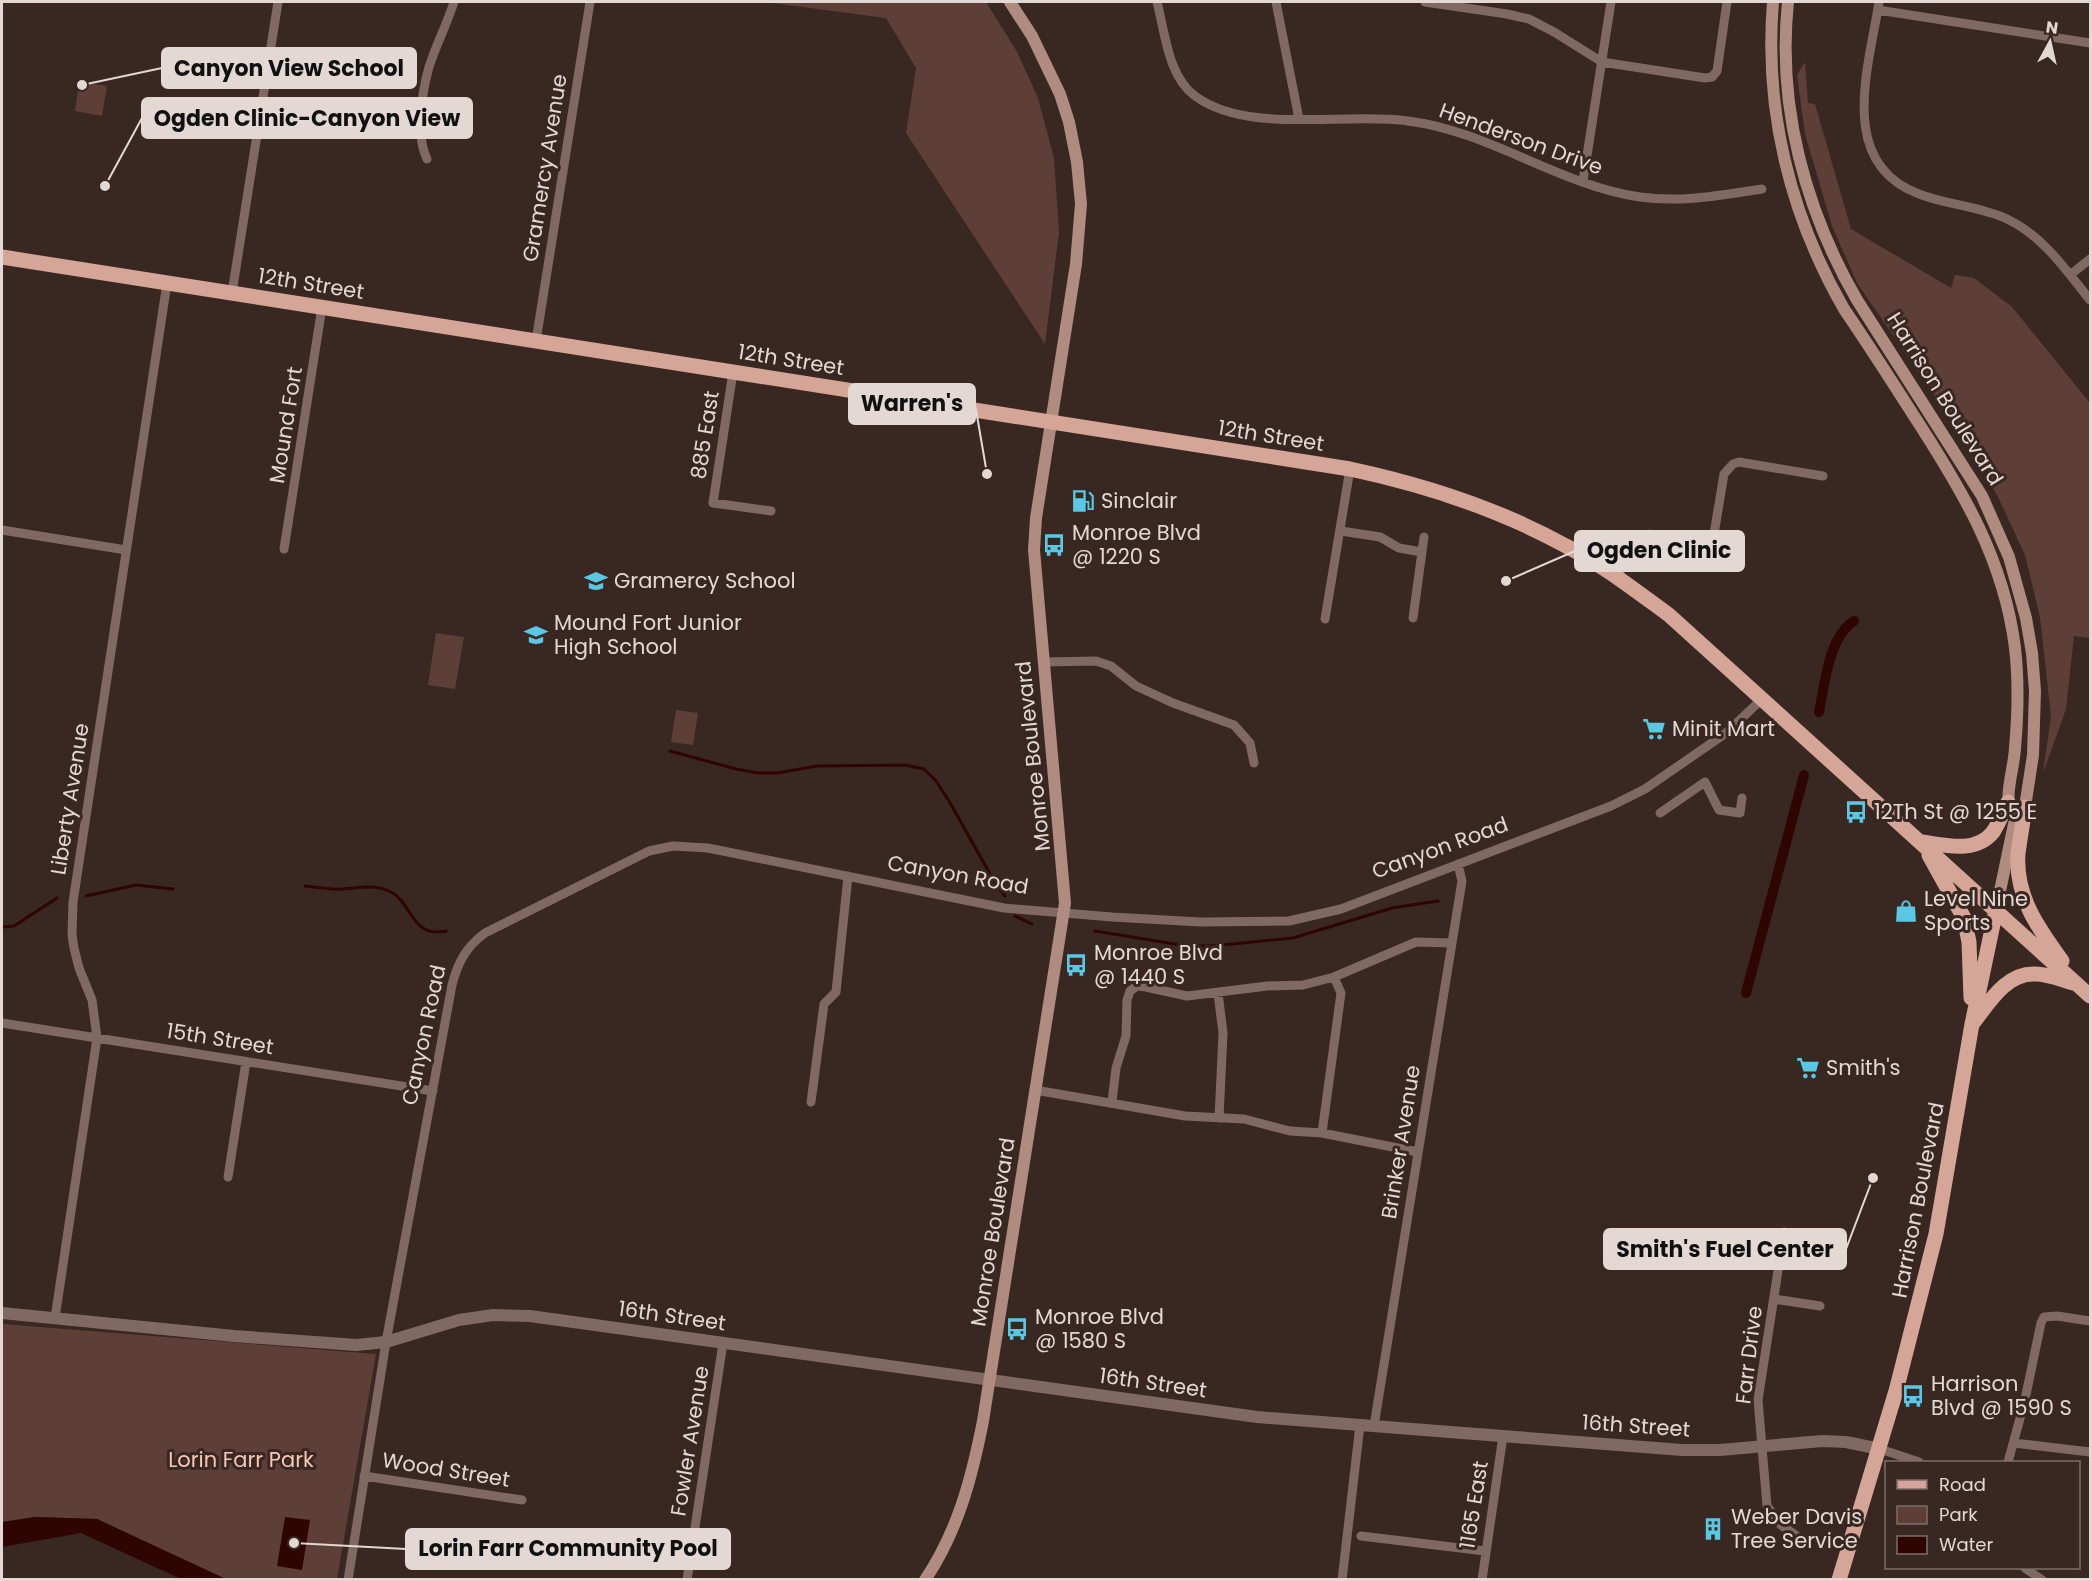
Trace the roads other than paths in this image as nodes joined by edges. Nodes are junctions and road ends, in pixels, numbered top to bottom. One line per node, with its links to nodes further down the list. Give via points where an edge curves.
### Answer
1 (278, 2): 23 (street)
2 (454, 2): 16 (street, via 428,76 420,138)
3 (590, 2): 26 (street, Gramercy Avenue)
4 (1010, 2): 28 (main road, Monroe Boulevard, via 1037,44 1060,94 1075,152 1080,195 1076,264)
5 (1157, 2): 15 (street, Henderson Drive, via 1173,64 1180,81 1195,96 1217,109 1242,116)
6 (1276, 2): 15 (street)
7 (1425, 2): 14 (street, via 1529,19)
8 (1611, 2): 14 (street)
9 (1727, 2): 14 (street, via 1717,71 1712,77)
10 (1773, 2): 45 (main road, Harrison Boulevard, via 1772,81 1779,140 1804,226 1844,309 1969,504 2002,586 2015,646 2019,698)
11 (1788, 2): 46 (main road, Harrison Boulevard, via 1787,87 1794,135 1817,219 1857,300 1982,496 2016,579 2032,653 2035,691 2033,754)
12 (1878, 6): 13 (street); 21 (street, via 1864,109 1867,137 1876,162 1894,181 1917,194 1992,213 2019,226 2041,242)
13 (2091, 43)
14 (1602, 62): 17 (street)
15 (1299, 118): 17 (street, Henderson Drive, via 1375,118 1435,126)
16 (427, 159)
17 (1583, 181): 18 (street, Henderson Drive, via 1640,197 1673,200)
18 (1762, 189)
19 (2, 256): 22 (main road, 12th Street)
20 (2091, 259): 21 (street)
21 (2070, 275): 24 (street)
22 (167, 283): 23 (main road, 12th Street); 36 (street, Liberty Avenue)
23 (232, 293): 25 (main road, 12th Street)
24 (2091, 300)
25 (322, 307): 26 (main road, 12th Street); 35 (street, Mound Fort)
26 (536, 341): 27 (main road, 12th Street)
27 (733, 372): 28 (main road, 12th Street); 31 (street, 885 East, via 713,503)
28 (1052, 423): 29 (main road, 12th Street); 41 (main road, Monroe Boulevard, via 1034,550)
29 (1350, 469): 33 (street); 38 (main road, 12th Street, via 1400,480 1523,524)
30 (1823, 476): 38 (street, via 1733,464 1725,474 1711,552 1702,561 1650,534)
31 (771, 511)
32 (2, 530): 36 (street)
33 (1341, 531): 37 (street, via 1376,536 1399,548); 40 (street)
34 (1424, 537): 37 (street)
35 (284, 549)
36 (126, 550): 60 (street, Liberty Avenue, via 71,919 74,948 92,1000)
37 (1422, 552): 39 (street)
38 (1616, 576): 42 (main road, 12th Street, via 1669,615)
39 (1413, 618)
40 (1325, 619)
41 (1043, 662): 43 (street, via 1096,661 1111,666 1136,686 1234,725 1250,743); 53 (main road, Monroe Boulevard)
42 (1761, 699): 49 (main road); 50 (street, Canyon Road, via 1726,734 1645,789 1595,813)
43 (1254, 763)
44 (1742, 798): 47 (street, via 1740,813 1719,810 1705,782)
45 (2008, 802): 48 (main road, Harrison Boulevard); 49 (main road, via 1993,832 1978,843 1960,846)
46 (2025, 807): 48 (main road, Harrison Boulevard); 56 (main road, via 2018,856 2023,896 2036,925)
47 (1660, 813)
48 (2014, 824): 52 (main road, Harrison Boulevard)
49 (1922, 842): 52 (main road); 59 (main road, via 1966,924)
50 (1458, 864): 53 (street, Canyon Road, via 1341,909 1289,921 1200,922); 54 (street, Brinker Avenue, via 1462,881)
51 (848, 876): 53 (street, Canyon Road, via 962,901); 63 (street, Canyon Road, via 708,848 660,848 505,923 474,940 460,959); 64 (street, via 836,992 824,1004)
52 (1996, 910): 56 (main road); 59 (main road, Harrison Boulevard)
53 (1064, 913): 62 (main road, Monroe Boulevard)
54 (1452, 943): 55 (street, via 1416,942); 68 (street, Brinker Avenue)
55 (1334, 977): 57 (street, via 1304,985); 67 (street, via 1341,993)
56 (2085, 990): 59 (main road, via 2039,974 2018,976 2003,986)
57 (1218, 993): 65 (street, via 1187,996 1137,986 1130,991 1126,1036 1116,1068); 66 (street, via 1223,1033)
58 (2, 1023): 60 (street, 15th Street)
59 (1972, 1024): 84 (main road, Harrison Boulevard, via 1936,1234)
60 (97, 1038): 61 (street, 15th Street); 74 (street, Liberty Avenue)
61 (246, 1062): 63 (street, 15th Street); 69 (street)
62 (1035, 1090): 65 (street); 78 (main road, Monroe Boulevard)
63 (433, 1091): 76 (street, Canyon Road)
64 (811, 1102)
65 (1112, 1102): 66 (street, via 1185,1116)
66 (1219, 1118): 67 (street)
67 (1322, 1133): 68 (street)
68 (1418, 1152): 80 (street, Brinker Avenue)
69 (228, 1177)
70 (1784, 1232): 71 (street, Farr Drive)
71 (1774, 1299): 72 (street); 83 (street, Farr Drive, via 1758,1400)
72 (1820, 1306)
73 (2, 1313): 74 (street)
74 (55, 1318): 76 (street, via 345,1345)
75 (2091, 1321): 82 (street, via 2044,1317)
76 (386, 1342): 77 (street, 16th Street, via 459,1320 493,1315 530,1316); 88 (street)
77 (723, 1343): 78 (street, 16th Street); 95 (street, Fowler Avenue)
78 (990, 1380): 79 (street, 16th Street, via 1257,1417); 96 (main road, Monroe Boulevard, via 966,1495)
79 (1360, 1425): 80 (street, 16th Street); 97 (street)
80 (1374, 1426): 81 (street, 16th Street)
81 (1503, 1436): 83 (street, 16th Street, via 1682,1450); 92 (street, 1165 East)
82 (2014, 1443): 85 (street); 87 (street)
83 (1761, 1446): 84 (street, 16th Street, via 1822,1441); 91 (street, Farr Drive, via 1767,1506 1781,1525)
84 (1880, 1449): 86 (street, 16th Street); 99 (main road, Harrison Boulevard)
85 (2091, 1452)
86 (1916, 1461)
87 (2008, 1461)
88 (364, 1476): 89 (street, Wood Street); 94 (street)
89 (522, 1500)
90 (1361, 1536): 92 (street)
91 (1801, 1539)
92 (1485, 1551): 98 (street, 1165 East)
93 (2026, 1569): 100 (street)
94 (348, 1580)
95 (687, 1580)
96 (926, 1580)
97 (1342, 1580)
98 (1482, 1580)
99 (1839, 1580)
100 (2042, 1580)

